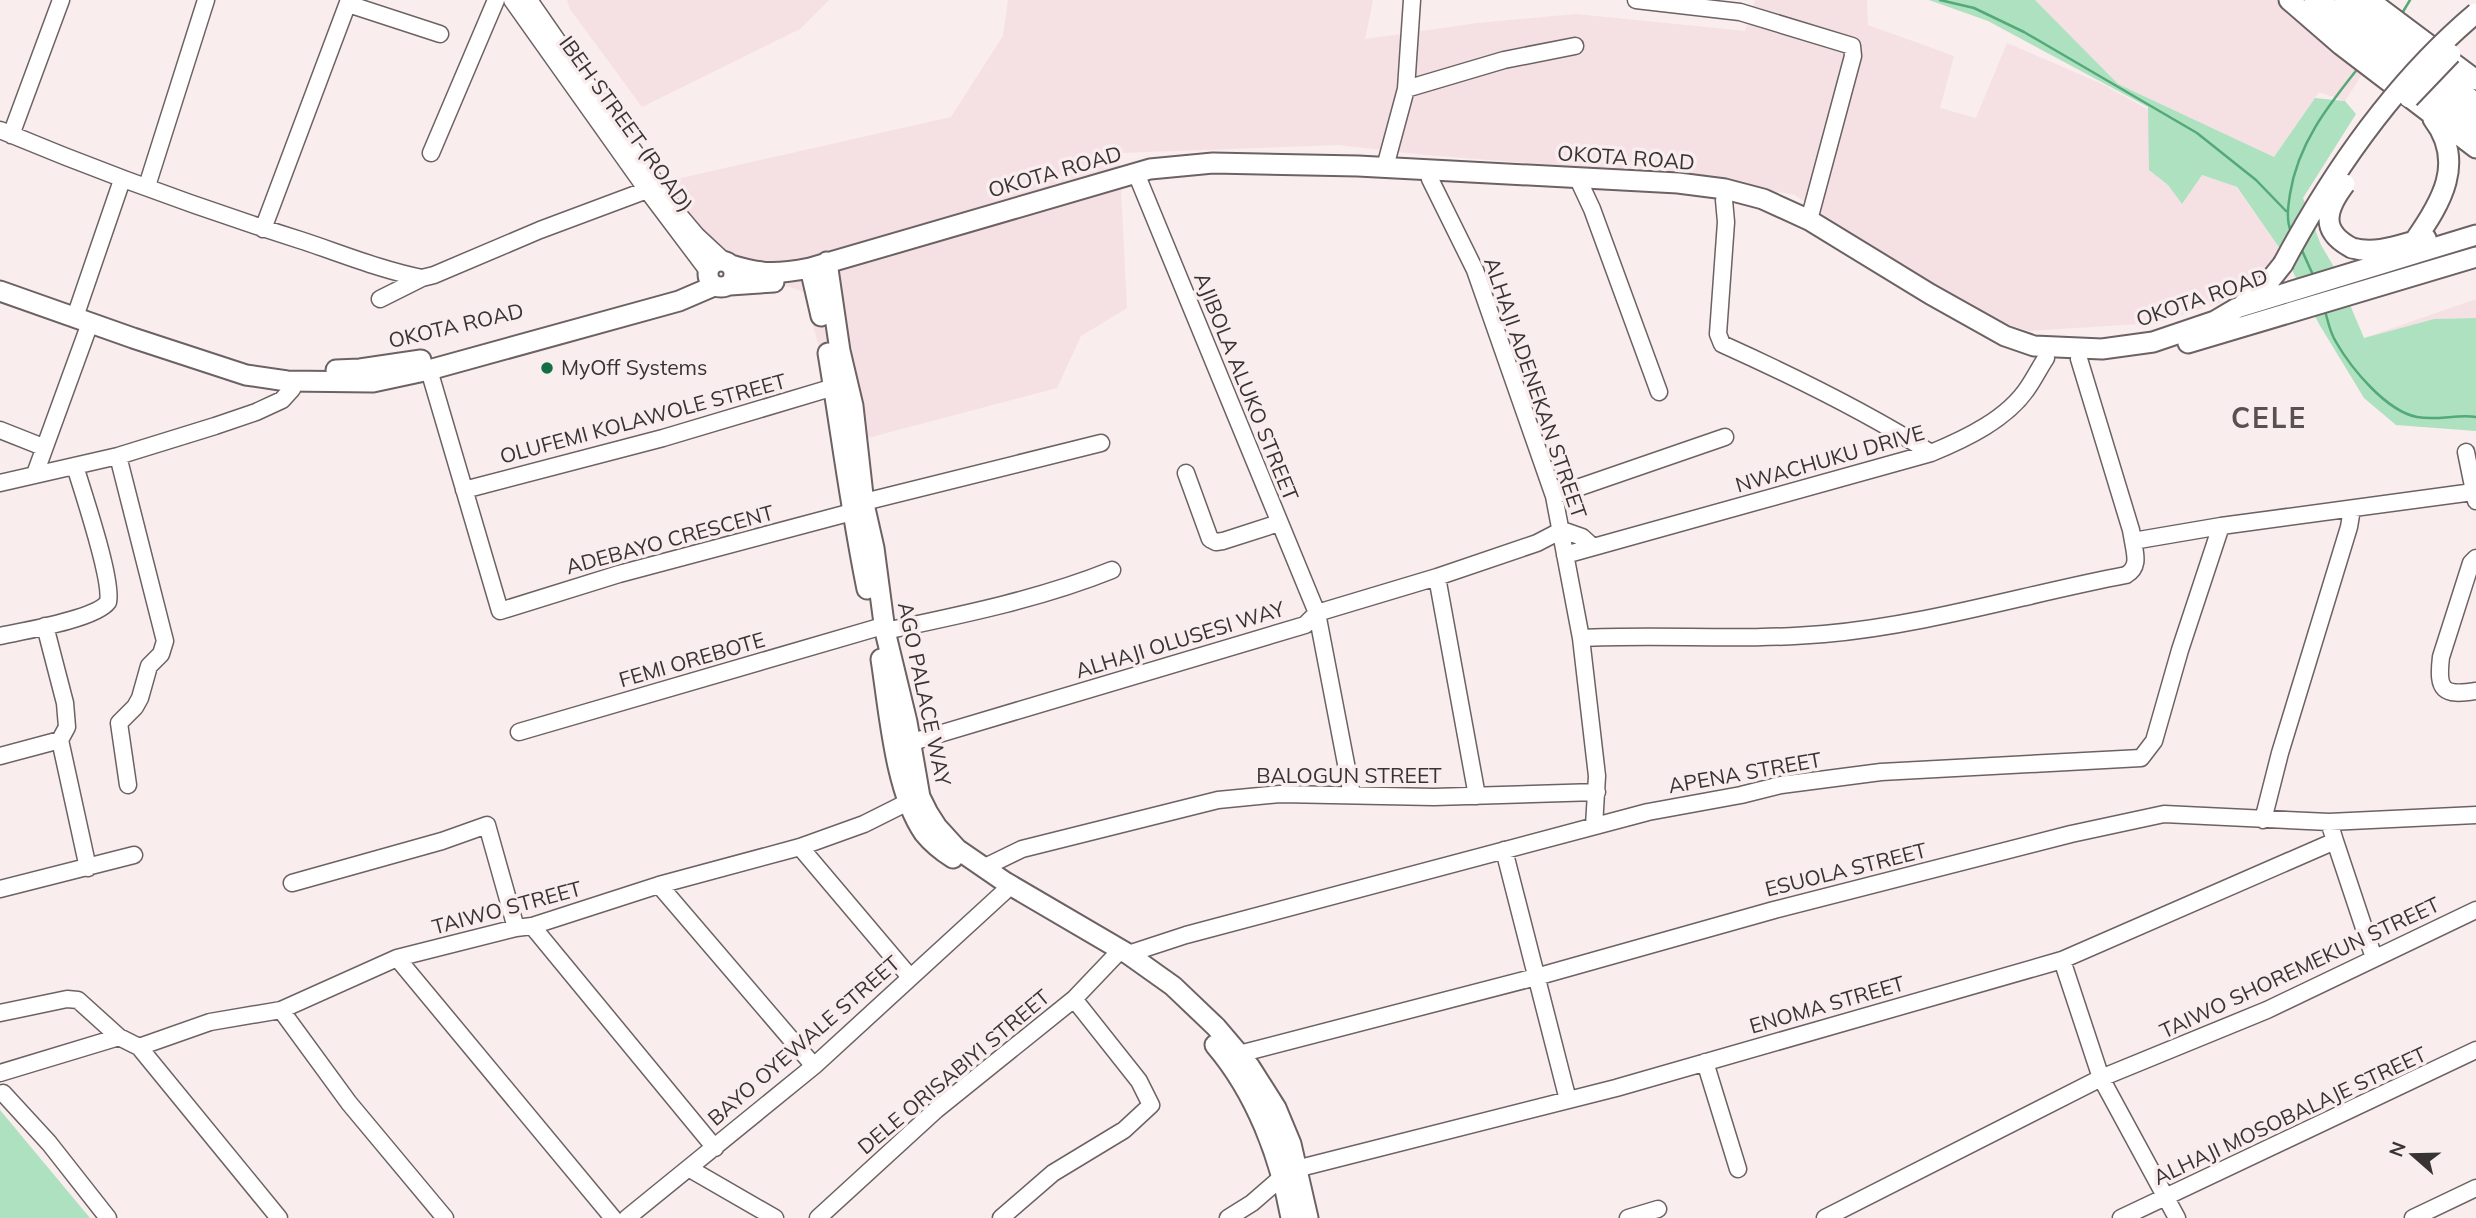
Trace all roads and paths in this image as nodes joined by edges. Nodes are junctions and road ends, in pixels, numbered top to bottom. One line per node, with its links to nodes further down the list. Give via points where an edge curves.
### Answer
1 (61, 0): 22 (street)
2 (206, 0): 31 (street)
3 (496, 0): 24 (street)
4 (512, 0): 30 (street, IBEH STREET (ROAD))
5 (529, 0): 30 (street, IBEH STREET (ROAD))
6 (1412, 0): 18 (street)
7 (1636, 0): 33 (street, via 1740,12 1852,46)
8 (2289, 0): 12 (main road)
9 (2316, 0): 12 (highway)
10 (349, 2): 14 (street); 34 (street)
11 (2476, 13): 46 (main road, bridge, via 2419,67 2368,128 2328,184 2283,264)
12 (2357, 15): 16 (highway); 16 (main road)
13 (2476, 31): 36 (main road, bridge, via 2405,103 2332,202 2330,227 2337,240 2352,248 2391,248)
14 (440, 34)
15 (1575, 46): 18 (street, via 1504,60)
16 (2403, 58): 17 (main road); 19 (main road); 20 (highway); 21 (highway)
17 (2476, 80)
18 (1406, 89): 25 (street)
19 (2415, 101): 23 (main road); 36 (main road, via 2440,128 2449,162 2442,197)
20 (2476, 106)
21 (2476, 129)
22 (5, 133): 28 (street)
23 (2476, 148)
24 (431, 153)
25 (1385, 167): 29 (main road, OKOTA ROAD, via 1482,171); 39 (main road, OKOTA ROAD, via 1213,163 1150,169)
26 (1138, 178): 27 (main road, OKOTA ROAD, via 1199,170); 39 (main road, OKOTA ROAD, via 1026,215); 72 (street, AJIBOLA ALUKO STREET)
27 (1430, 179): 29 (main road, OKOTA ROAD); 68 (street, ALHAJI ADENEKAN STREET, via 1475,270)
28 (122, 180): 31 (street); 47 (street)
29 (1579, 183): 32 (main road, OKOTA ROAD); 33 (main road, OKOTA ROAD, via 1678,183 1725,189 1763,199); 55 (street)
30 (650, 185): 40 (street, IBEH STREET (ROAD)); 41 (street)
31 (147, 186): 34 (street)
32 (1724, 200): 38 (main road, OKOTA ROAD, via 1766,211); 61 (street, via 1718,334 1722,344 1786,373)
33 (1809, 220): 38 (main road, OKOTA ROAD)
34 (263, 229): 41 (street)
35 (2476, 235): 36 (main road); 42 (main road, OKOTA ROAD)
36 (2415, 240)
37 (2476, 257): 42 (main road, OKOTA ROAD)
38 (1864, 260): 48 (main road, OKOTA ROAD, via 2005,336 2034,345 2102,349); 49 (main road, OKOTA ROAD, via 1988,339 2022,354)
39 (819, 270): 40 (main road, OKOTA ROAD); 54 (main road, AGO PALACE WAY, via 819,303); 70 (main road, AGO PALACE WAY, via 853,406)
40 (719, 274): 51 (main road, OKOTA ROAD, via 659,299 430,358 360,369 275,372); 52 (main road, OKOTA ROAD, via 679,301)
41 (422, 278): 44 (street)
42 (2365, 280): 45 (main road, OKOTA ROAD)
43 (0, 291): 47 (main road, OKOTA ROAD)
44 (380, 299)
45 (2293, 302): 46 (main road, OKOTA ROAD); 48 (main road, OKOTA ROAD)
46 (2237, 308): 48 (main road, OKOTA ROAD)
47 (82, 320): 51 (main road, OKOTA ROAD); 59 (street)
48 (2187, 338): 50 (main road, OKOTA ROAD, via 2137,354)
49 (2046, 358): 50 (main road, OKOTA ROAD); 61 (street, NWACHUKU DRIVE, via 2017,402 1975,432)
50 (2079, 359): 75 (street)
51 (207, 361): 53 (main road, OKOTA ROAD, via 246,375)
52 (429, 370): 53 (main road, OKOTA ROAD, via 373,382); 67 (street)
53 (287, 381): 62 (street, via 292,389 282,400 256,412)
54 (834, 387): 67 (street, OLUFEMI KOLAWOLE STREET); 70 (main road, AGO PALACE WAY)
55 (1660, 392)
56 (0, 430): 59 (street)
57 (1726, 437): 68 (street)
58 (1101, 443): 70 (street, ADEBAYO CRESCENT)
59 (43, 447): 65 (street)
60 (2466, 452): 69 (street)
61 (1931, 453): 77 (street, NWACHUKU DRIVE)
62 (118, 456): 63 (street); 92 (street, via 165,641 161,654 149,666 135,707 119,723)
63 (75, 466): 65 (street); 83 (street, via 110,598 100,610)
64 (1185, 473): 72 (street, via 1210,539 1223,541)
65 (35, 474): 66 (street)
66 (0, 483)
67 (464, 490): 70 (street, ADEBAYO CRESCENT, via 500,611)
68 (1554, 496): 74 (street, ALHAJI ADENEKAN STREET)
69 (2474, 497): 71 (street)
70 (856, 507): 84 (main road, AGO PALACE WAY)
71 (2352, 509): 73 (street); 98 (street)
72 (1279, 523): 82 (street, AJIBOLA ALUKO STREET)
73 (2221, 526): 75 (street); 100 (street, APENA STREET, via 2154,741 2141,758 1881,772 1781,785)
74 (1562, 530): 76 (street, ALHAJI OLUSESI WAY); 77 (street, via 1582,537); 78 (street, ALHAJI ADENEKAN STREET)
75 (2132, 535): 86 (street, via 2136,562 2126,575 1888,626 1824,634)
76 (1537, 543): 78 (street); 81 (street, ALHAJI OLUSESI WAY)
77 (1592, 547): 78 (street, NWACHUKU DRIVE)
78 (1565, 555): 86 (street, ALHAJI ADENEKAN STREET)
79 (2476, 558): 87 (street, via 2439,672 2446,691)
80 (1112, 570): 84 (street, FEMI OREBOTE, via 958,615)
81 (1437, 577): 82 (street, ALHAJI OLUSESI WAY); 95 (street)
82 (1317, 613): 90 (street, ALHAJI OLUSESI WAY, via 1305,625); 94 (street, AJIBOLA ALUKO STREET)
83 (46, 626): 85 (street); 89 (street, via 65,704 67,727)
84 (881, 629): 88 (street, FEMI OREBOTE); 90 (main road, AGO PALACE WAY); 96 (main road, AGO PALACE WAY)
85 (0, 636)
86 (1581, 638): 93 (street, ALHAJI ADENEKAN STREET)
87 (2476, 691)
88 (519, 732)
89 (60, 740): 91 (street); 106 (street)
90 (909, 743): 105 (main road, AGO PALACE WAY, via 920,797 928,813 957,849)
91 (0, 756)
92 (128, 785)
93 (1597, 792): 95 (street, BALOGUN STREET); 100 (street, ALHAJI ADENEKAN STREET)
94 (1352, 795): 95 (street, BALOGUN STREET); 105 (street, BALOGUN STREET, via 1280,794 1218,800 1022,849)
95 (1477, 796)
96 (908, 802): 102 (street, TAIWO STREET); 110 (main road, AGO PALACE WAY, via 931,841)
97 (2476, 815): 99 (street, ESUOLA STREET)
98 (2263, 820): 99 (street, ESUOLA STREET); 118 (street, ESUOLA STREET, via 2164,814 2071,834)
99 (2329, 822): 101 (street)
100 (1594, 826): 103 (street, APENA STREET)
101 (2335, 841): 115 (street); 116 (street, ENOMA STREET)
102 (800, 847): 108 (street, TAIWO STREET); 117 (street)
103 (1504, 850): 113 (street, APENA STREET); 118 (street)
104 (134, 855): 106 (street)
105 (985, 867): 113 (main road, AGO PALACE WAY)
106 (88, 868): 109 (street)
107 (292, 883): 112 (street, via 487,825)
108 (659, 885): 112 (street, TAIWO STREET); 127 (street)
109 (0, 888)
110 (1005, 891): 113 (main road, AGO PALACE WAY); 117 (street, BAYO OYEWALE STREET)
111 (2476, 910): 115 (street, TAIWO SHOREMEKUN STREET)
112 (524, 927): 114 (street, TAIWO STREET); 132 (street)
113 (1122, 955): 119 (street, DELE ORISABIYI STREET); 125 (main road, AGO PALACE WAY, via 1173,986); 135 (main road, AGO PALACE WAY, via 1172,998 1224,1055)
114 (397, 958): 120 (street, TAIWO STREET); 143 (street)
115 (2375, 958): 129 (street, TAIWO SHOREMEKUN STREET, via 2267,1010)
116 (2062, 960): 126 (street, ENOMA STREET); 129 (street)
117 (910, 977): 127 (street, BAYO OYEWALE STREET)
118 (1536, 977): 125 (street, ESUOLA STREET); 131 (street)
119 (1074, 999): 146 (street, DELE ORISABIYI STREET, via 936,1110); 147 (street, via 1139,1081 1151,1105 1124,1130 1053,1173)
120 (281, 1010): 123 (street, TAIWO STREET, via 210,1022); 142 (street, via 348,1103)
121 (0, 1013): 122 (street, via 78,1000)
122 (119, 1037): 123 (street); 128 (street)
123 (139, 1047): 141 (street)
124 (2476, 1050): 137 (street, ALHAJI MOSOBALAJE STREET)
125 (1238, 1055): 135 (main road, AGO PALACE WAY, via 1276,1108 1291,1144)
126 (1706, 1062): 131 (street, ENOMA STREET); 134 (street)
127 (814, 1066): 132 (street, BAYO OYEWALE STREET)
128 (0, 1073)
129 (2101, 1078): 137 (street); 152 (street, TAIWO SHOREMEKUN STREET)
130 (3, 1093): 140 (street)
131 (1569, 1100): 135 (street, ENOMA STREET)
132 (715, 1148): 133 (street, BAYO OYEWALE STREET)
133 (690, 1169): 144 (street, BAYO OYEWALE STREET); 145 (street)
134 (1738, 1169)
135 (1290, 1172): 148 (street); 149 (main road, AGO PALACE WAY); 150 (main road, AGO PALACE WAY)
136 (2476, 1188): 138 (street)
137 (2166, 1198): 153 (street, ALHAJI MOSOBALAJE STREET); 154 (street)
138 (2443, 1203): 155 (street); 156 (street)
139 (1658, 1209): 151 (street)
140 (108, 1218)
141 (279, 1218)
142 (445, 1218)
143 (613, 1218)
144 (627, 1218)
145 (775, 1218)
146 (818, 1218)
147 (1002, 1218)
148 (1228, 1218)
149 (1291, 1218)
150 (1308, 1218)
151 (1628, 1218)
152 (1825, 1218)
153 (2121, 1218)
154 (2177, 1218)
155 (2413, 1218)
156 (2450, 1218)

